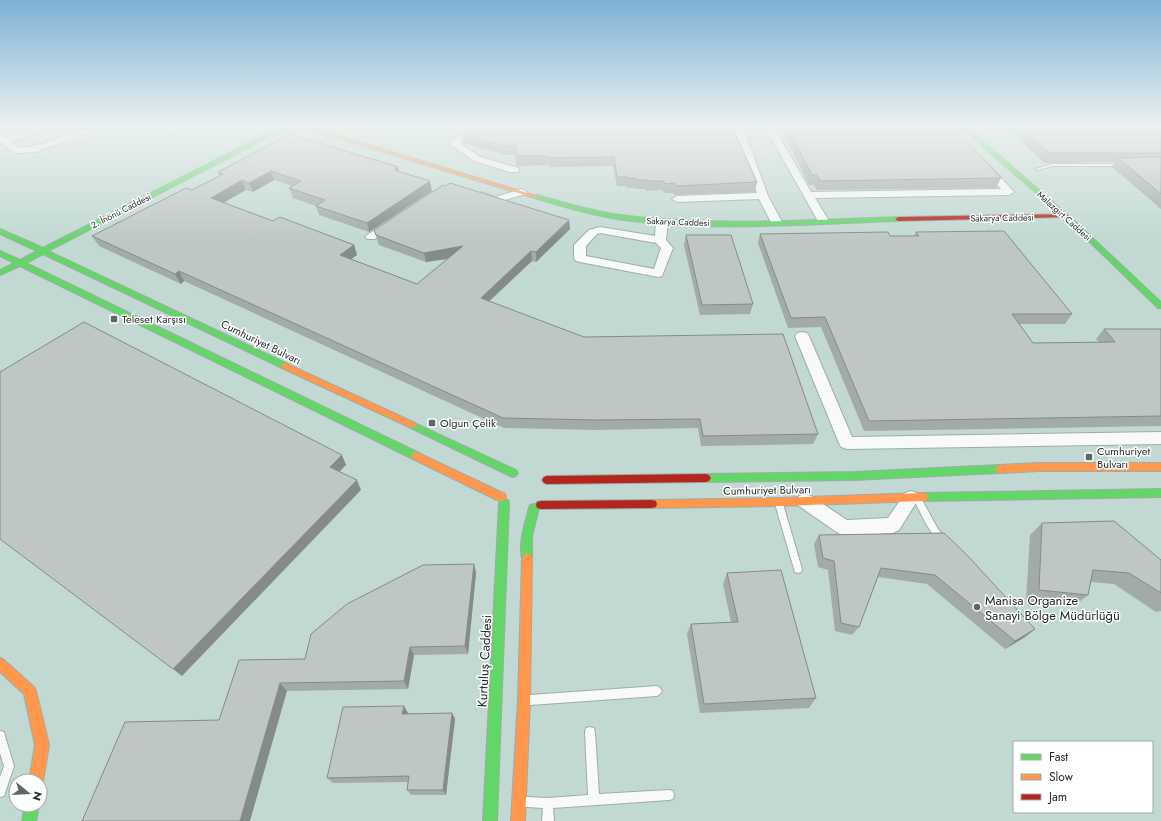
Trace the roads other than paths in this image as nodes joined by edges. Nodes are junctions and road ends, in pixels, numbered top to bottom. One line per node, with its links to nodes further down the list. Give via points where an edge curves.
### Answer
1 (211, 165): 24 (main road, 2. İnönü Caddesi)
2 (435, 165): 10 (main road, Sakarya Caddesi)
3 (497, 165): 10 (street, via 514,170)
4 (752, 165): 14 (street)
5 (791, 165): 13 (street)
6 (985, 165): 13 (street, via 1009,192)
7 (1007, 165): 17 (main road, Malazgirt Caddesi)
8 (1052, 165): 9 (lane)
9 (1037, 169)
10 (495, 184): 12 (main road, Sakarya Caddesi)
11 (472, 192): 12 (street, via 494,200)
12 (522, 192): 19 (main road, Sakarya Caddesi, via 608,216)
13 (808, 195): 18 (street)
14 (763, 196): 15 (street); 20 (street)
15 (677, 199)
16 (404, 215): 22 (street)
17 (1066, 216): 18 (main road, Sakarya Caddesi); 28 (main road, Malazgirt Caddesi)
18 (823, 221): 20 (main road, Sakarya Caddesi)
19 (662, 222): 20 (main road, Sakarya Caddesi); 23 (street)
20 (776, 222)
21 (0, 231): 24 (main road, Cumhuriyet Bulvarı)
22 (372, 237)
23 (660, 240): 23 (street, via 667,248 658,273 580,258 580,245 592,232 600,230)
24 (42, 252): 26 (main road, 2. İnönü Caddesi); 32 (main road, Cumhuriyet Bulvarı)
25 (0, 253): 26 (main road)
26 (20, 263): 27 (main road, 2. İnönü Caddesi); 35 (main road)
27 (0, 273)
28 (1161, 306)
29 (802, 336): 30 (street, via 847,443)
30 (1161, 438)
31 (1161, 467): 38 (main road, Cumhuriyet Bulvarı, via 1040,467 854,476 547,484)
32 (510, 476): 35 (main road, Kurtuluş Caddesi, via 500,490)
33 (1161, 492): 34 (main road, Cumhuriyet Bulvarı)
34 (914, 498): 37 (main road, Cumhuriyet Bulvarı); 37 (street, via 893,525 844,528); 39 (lane, via 935,532)
35 (505, 502): 52 (main road, Kurtuluş Caddesi)
36 (778, 502): 37 (main road, Cumhuriyet Bulvarı); 38 (main road, Cumhuriyet Bulvarı); 40 (lane)
37 (805, 502)
38 (533, 508): 43 (main road, via 527,536)
39 (951, 548)
40 (798, 569)
41 (0, 664): 46 (main road, via 30,691 42,745)
42 (657, 691): 43 (lane)
43 (524, 700): 50 (main road)
44 (590, 732): 49 (lane)
45 (0, 736): 47 (lane, via 9,766)
46 (37, 773)
47 (0, 792)
48 (669, 795): 49 (lane)
49 (594, 798): 51 (lane)
50 (519, 802): 51 (lane); 53 (main road)
51 (548, 802): 54 (lane)
52 (490, 821)
53 (518, 821)
54 (548, 821)

